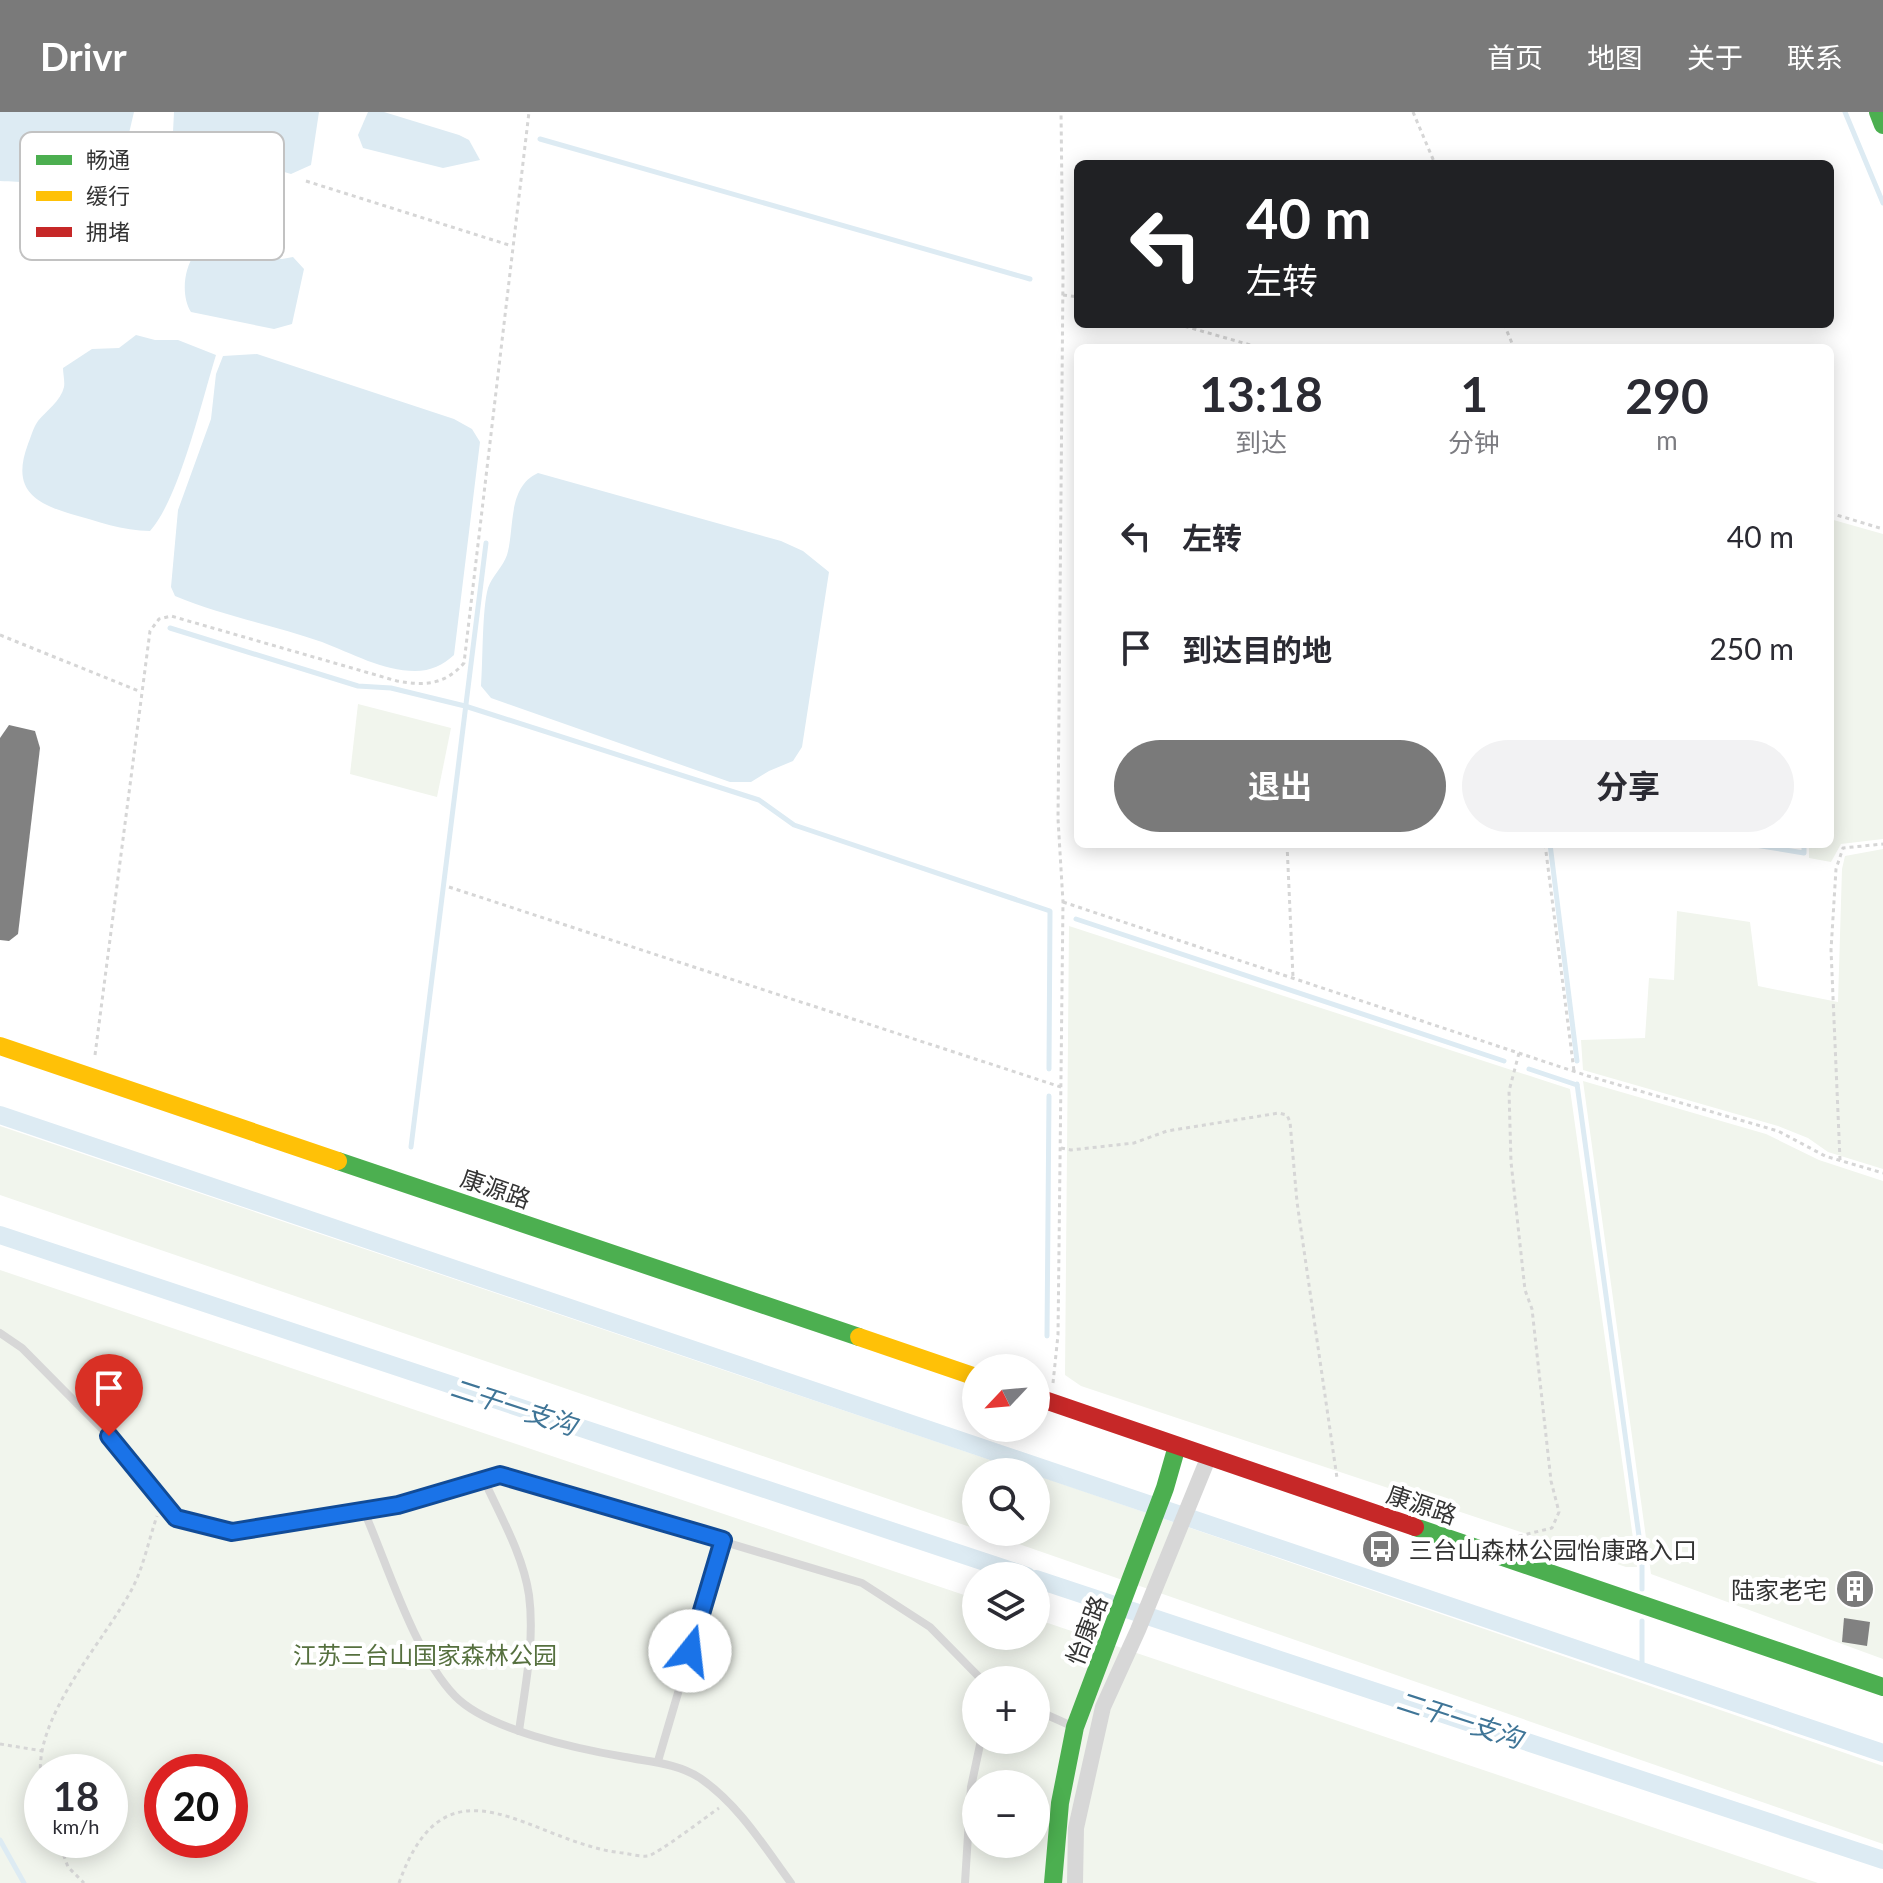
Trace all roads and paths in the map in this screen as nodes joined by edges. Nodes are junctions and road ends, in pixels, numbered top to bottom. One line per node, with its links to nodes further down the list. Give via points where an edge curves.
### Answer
1 (529, 112): 8 (path)
2 (1061, 112): 9 (path)
3 (1413, 112): 6 (path)
4 (1878, 112): 5 (street)
5 (1883, 125)
6 (1433, 160)
7 (306, 181): 8 (path)
8 (513, 247): 16 (path, via 464,663 453,676 424,686 171,616 159,619 150,631)
9 (1063, 295): 10 (path); 21 (path, via 1058,819)
10 (1074, 296)
11 (1191, 328): 12 (path)
12 (1247, 344)
13 (1834, 514): 14 (path)
14 (1883, 529)
15 (0, 635): 16 (path)
16 (141, 692): 26 (path)
17 (1883, 844): 29 (path, via 1843,848 1836,869 1831,950)
18 (1287, 848): 22 (path)
19 (1546, 848): 25 (path)
20 (449, 887): 27 (path)
21 (1063, 902): 22 (path); 27 (path)
22 (1293, 977): 24 (path)
23 (0, 1046): 26 (street, 康源路)
24 (1520, 1052): 25 (path); 42 (path, via 1509,1091 1511,1162 1559,1512 1552,1528 1521,1533)
25 (1574, 1071): 29 (path, via 1778,1131)
26 (92, 1077): 32 (street, 康源路)
27 (1061, 1087): 28 (path)
28 (1060, 1147): 33 (path, via 1058,1335); 38 (path, via 1134,1143 1167,1131 1287,1115)
29 (1840, 1160): 30 (path)
30 (1883, 1173)
31 (0, 1333): 39 (lane, via 22,1348 109,1436)
32 (962, 1372)
33 (1050, 1372)
34 (1050, 1402): 35 (street, 康源路)
35 (1177, 1446): 36 (street, 康源路); 46 (street, 怡康路)
36 (1209, 1456): 38 (street, 康源路); 55 (street, 怡康路, via 1103,1707)
37 (484, 1480): 40 (lane); 41 (lane, via 500,1475); 47 (lane, via 516,1548 529,1595 530,1652)
38 (1339, 1501): 42 (street, 康源路)
39 (162, 1502): 40 (lane, via 176,1518 232,1532); 49 (path, via 133,1586 83,1660)
40 (364, 1511): 47 (lane, via 426,1656 456,1697)
41 (723, 1540): 43 (lane, via 862,1583 930,1627); 52 (lane)
42 (1493, 1554): 44 (street, 康源路)
43 (968, 1666)
44 (1883, 1687)
45 (1050, 1716): 46 (lane)
46 (1075, 1727): 54 (street, 怡康路)
47 (519, 1731): 52 (lane)
48 (0, 1744): 49 (path)
49 (43, 1751): 50 (path)
50 (42, 1754)
51 (978, 1754): 60 (lane)
52 (658, 1761): 53 (lane, via 698,1777)
53 (729, 1801): 58 (path, via 647,1856 598,1851 525,1822 481,1811 454,1811 429,1828); 59 (lane)
54 (1056, 1847): 55 (lane); 61 (street, 怡康路)
55 (1076, 1849): 62 (street, 怡康路)
56 (65, 1858): 57 (path)
57 (84, 1883)
58 (399, 1883)
59 (791, 1883)
60 (965, 1883)
61 (1053, 1883)
62 (1075, 1883)

